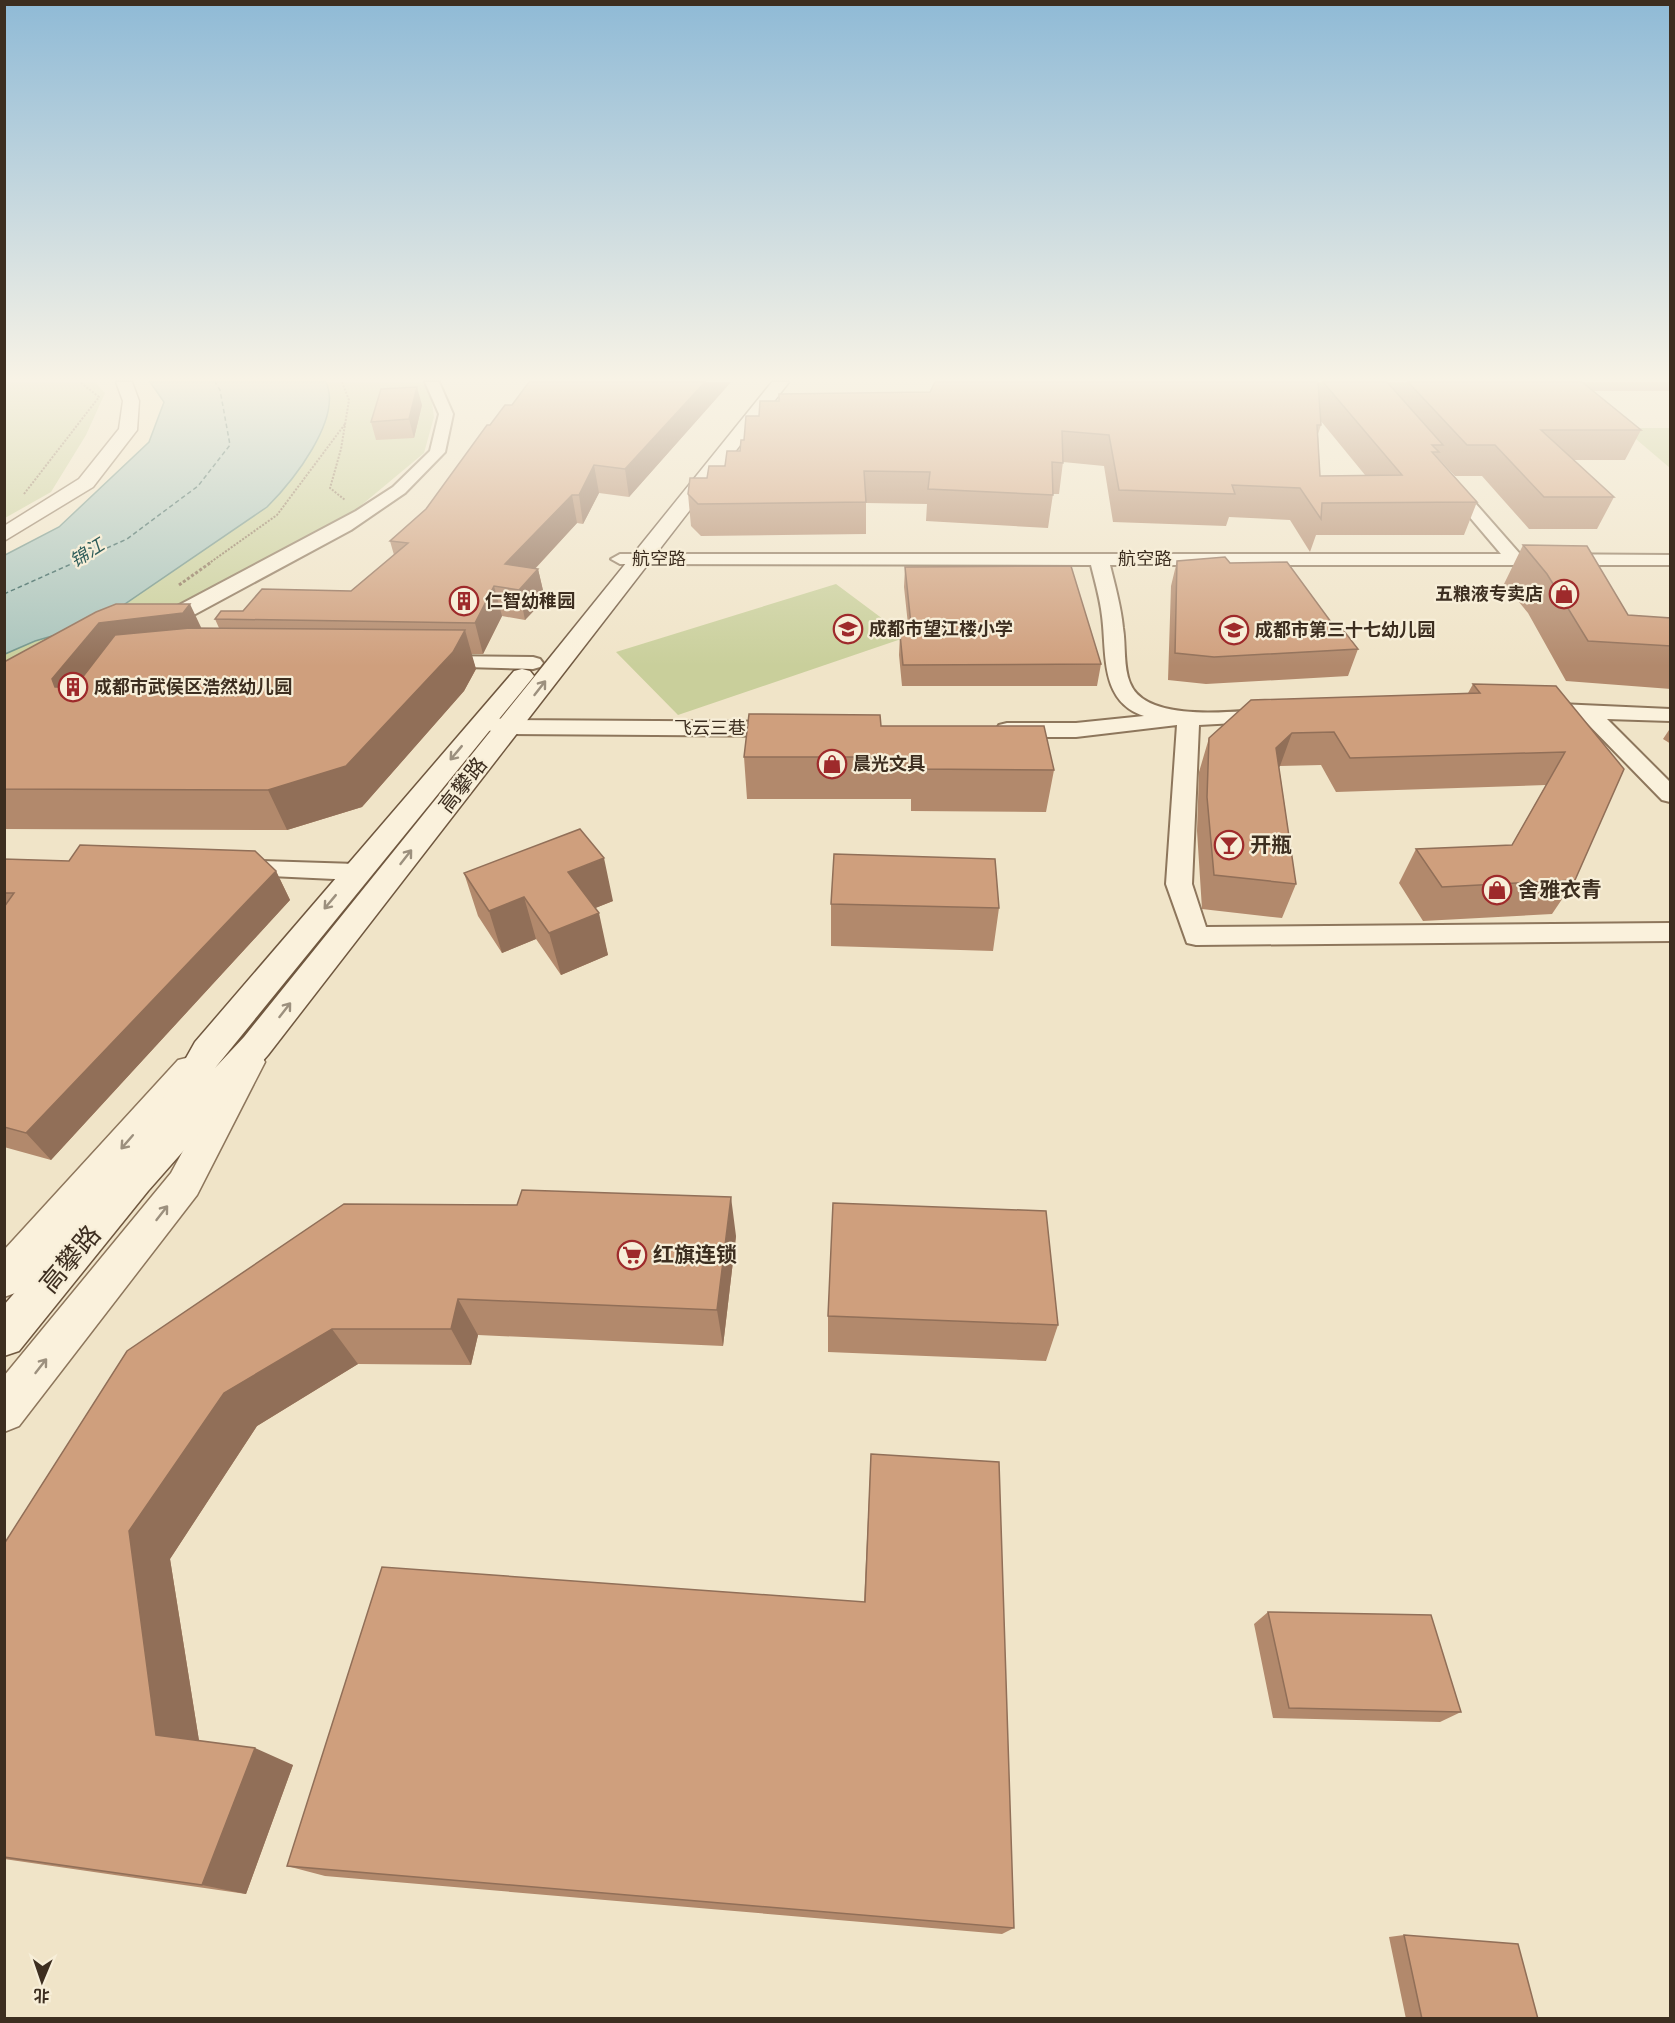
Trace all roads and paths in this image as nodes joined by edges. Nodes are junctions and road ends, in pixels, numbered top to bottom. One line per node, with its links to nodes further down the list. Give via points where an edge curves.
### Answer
1 (37, 476): 9 (path)
2 (91, 476): 11 (main road)
3 (306, 476): 17 (path, via 277,515)
4 (333, 476): 10 (path, via 330,488)
5 (413, 476): 10 (street)
6 (691, 476): 12 (main road, 高攀路)
7 (701, 476): 12 (main road, 高攀路)
8 (1443, 476): 14 (street)
9 (23, 494)
10 (361, 514): 16 (street); 18 (street, via 181,614)
11 (4, 535)
12 (631, 559): 13 (street, 航空路); 20 (main road, 高攀路); 27 (main road, 高攀路, one-way to 12)
13 (1099, 559): 14 (street, 航空路); 25 (street, via 1113,620 1119,684 1132,704 1163,715)
14 (1515, 560): 15 (street, 航空路)
15 (1671, 560)
16 (278, 579)
17 (176, 587)
18 (137, 633)
19 (417, 662): 20 (street)
20 (533, 663): 26 (main road, 高攀路)
21 (1515, 708): 22 (street)
22 (1586, 710): 24 (street); 30 (street)
23 (1294, 714): 25 (street)
24 (1671, 715)
25 (1189, 717): 29 (street, via 1076,730); 33 (street, via 1179,884 1196,936)
26 (483, 723): 27 (street, 飞云三巷); 32 (main road, 高攀路, one-way to 32)
27 (509, 727): 28 (street, 飞云三巷); 34 (main road, 高攀路, one-way to 27)
28 (804, 729)
29 (982, 730)
30 (1671, 795)
31 (215, 867): 32 (street)
32 (356, 872): 35 (main road, 高攀路, one-way to 35)
33 (1671, 932)
34 (256, 1046): 36 (main road, 高攀路); 39 (main road, one-way to 34, via 184,1184)
35 (207, 1051): 36 (main road, 高攀路); 37 (main road, one-way to 37)
36 (135, 1180): 38 (main road, 高攀路)
37 (4, 1279)
38 (4, 1337)
39 (4, 1412)

